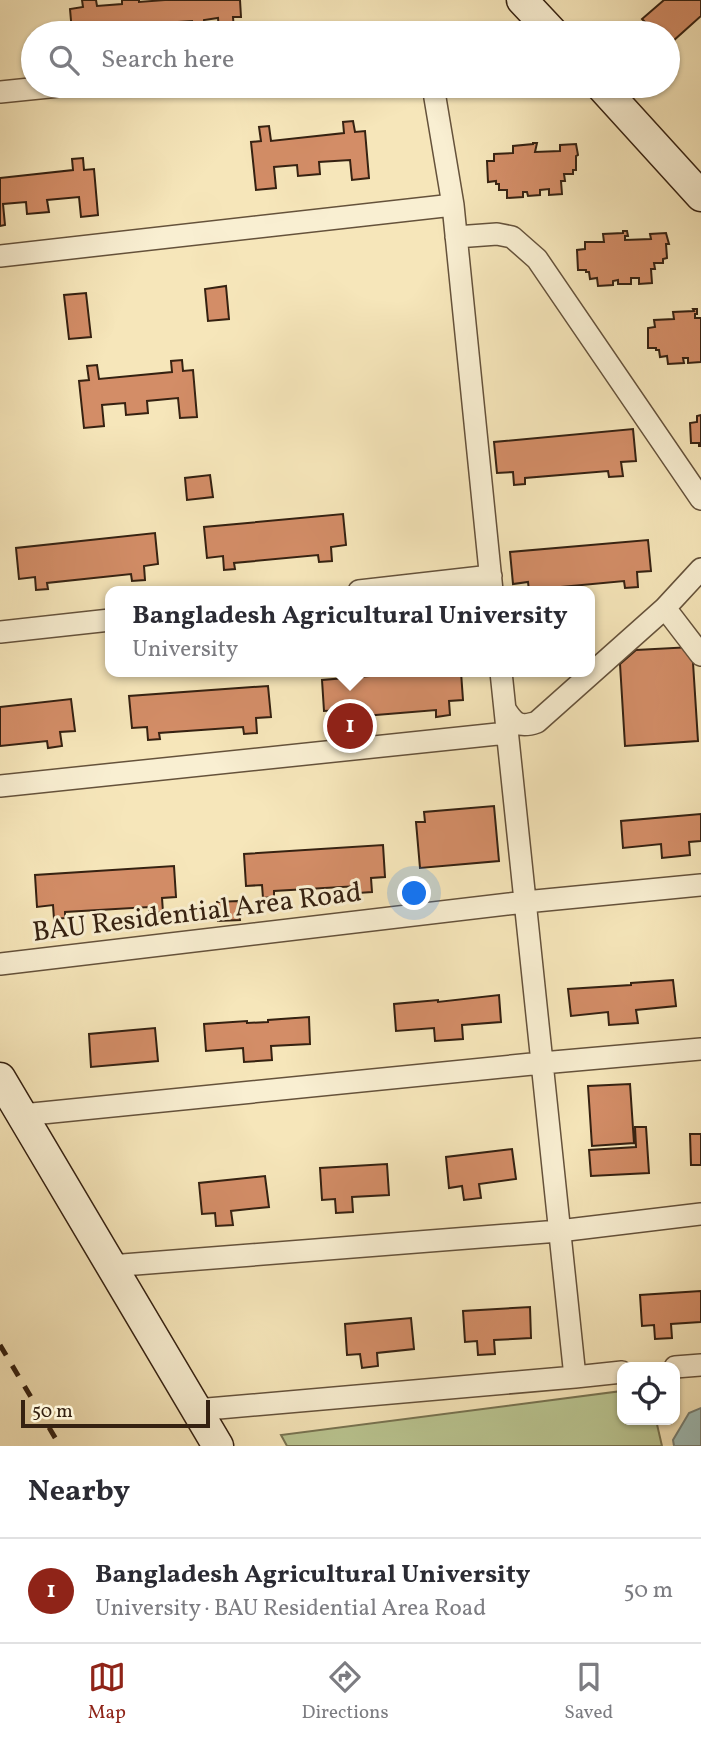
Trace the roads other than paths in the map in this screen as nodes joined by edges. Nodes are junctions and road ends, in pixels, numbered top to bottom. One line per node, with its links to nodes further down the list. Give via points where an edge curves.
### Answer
1 (534, 4): 2 (street)
2 (545, 21)
3 (21, 90): 4 (street)
4 (0, 92)
5 (435, 98): 8 (street)
6 (612, 98): 7 (street)
7 (701, 196)
8 (453, 205): 9 (street); 10 (street)
9 (456, 237): 11 (street, via 512,237 537,259); 13 (street)
10 (0, 256)
11 (701, 499)
12 (701, 569): 15 (street)
13 (491, 584): 14 (street)
14 (453, 586)
15 (665, 608): 18 (street); 19 (street)
16 (105, 621): 17 (street)
17 (0, 632)
18 (701, 655)
19 (595, 670)
20 (502, 677): 22 (street)
21 (588, 677): 22 (street, via 537,722 517,723)
22 (505, 709): 23 (street)
23 (507, 733): 24 (street); 26 (street)
24 (0, 786)
25 (701, 885): 26 (street, BAU Residential Area Road)
26 (525, 902): 27 (street, BAU Residential Area Road); 29 (street)
27 (0, 964)
28 (701, 1049): 29 (street)
29 (542, 1063): 31 (street); 33 (street)
30 (0, 1078): 31 (street)
31 (22, 1115): 34 (street)
32 (701, 1214): 33 (street)
33 (559, 1231): 34 (street); 38 (street)
34 (110, 1266): 39 (street)
35 (701, 1365): 36 (street)
36 (680, 1367)
37 (617, 1373): 38 (street)
38 (575, 1377): 39 (street)
39 (196, 1410): 40 (street)
40 (218, 1446)

